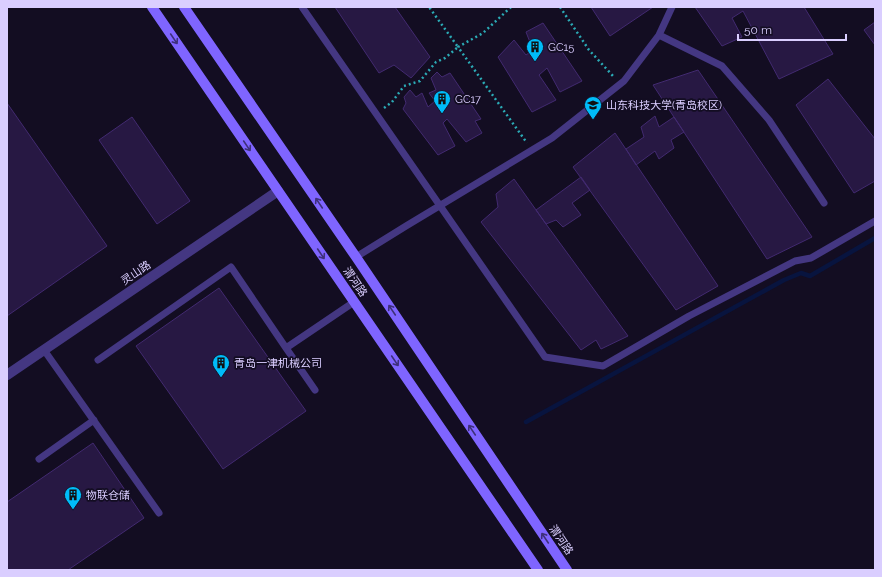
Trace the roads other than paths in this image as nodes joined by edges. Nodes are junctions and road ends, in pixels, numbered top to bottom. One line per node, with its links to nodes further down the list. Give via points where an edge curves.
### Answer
1 (152, 7): 6 (main road, 渭河路, one-way to 6)
2 (184, 7): 10 (main road, 渭河路, one-way to 2)
3 (302, 7): 8 (lane)
4 (672, 7): 5 (lane)
5 (659, 35): 7 (lane, via 722,66 768,120); 8 (lane, via 624,80 552,138)
6 (278, 191): 11 (main road, 渭河路, one-way to 11); 13 (street, 灵山路)
7 (824, 202)
8 (439, 206): 9 (lane, via 545,357 603,366 689,316 795,261 812,258); 10 (lane)
9 (875, 221)
10 (356, 257): 21 (main road, 渭河路, one-way to 10)
11 (354, 302): 12 (lane); 20 (main road, 渭河路, one-way to 20)
12 (286, 348): 14 (lane, via 231,267); 16 (lane)
13 (44, 350): 15 (street, 灵山路); 17 (lane)
14 (98, 360)
15 (7, 375)
16 (315, 390)
17 (94, 420): 18 (lane); 19 (lane)
18 (38, 459)
19 (159, 513)
20 (538, 570)
21 (567, 570)

